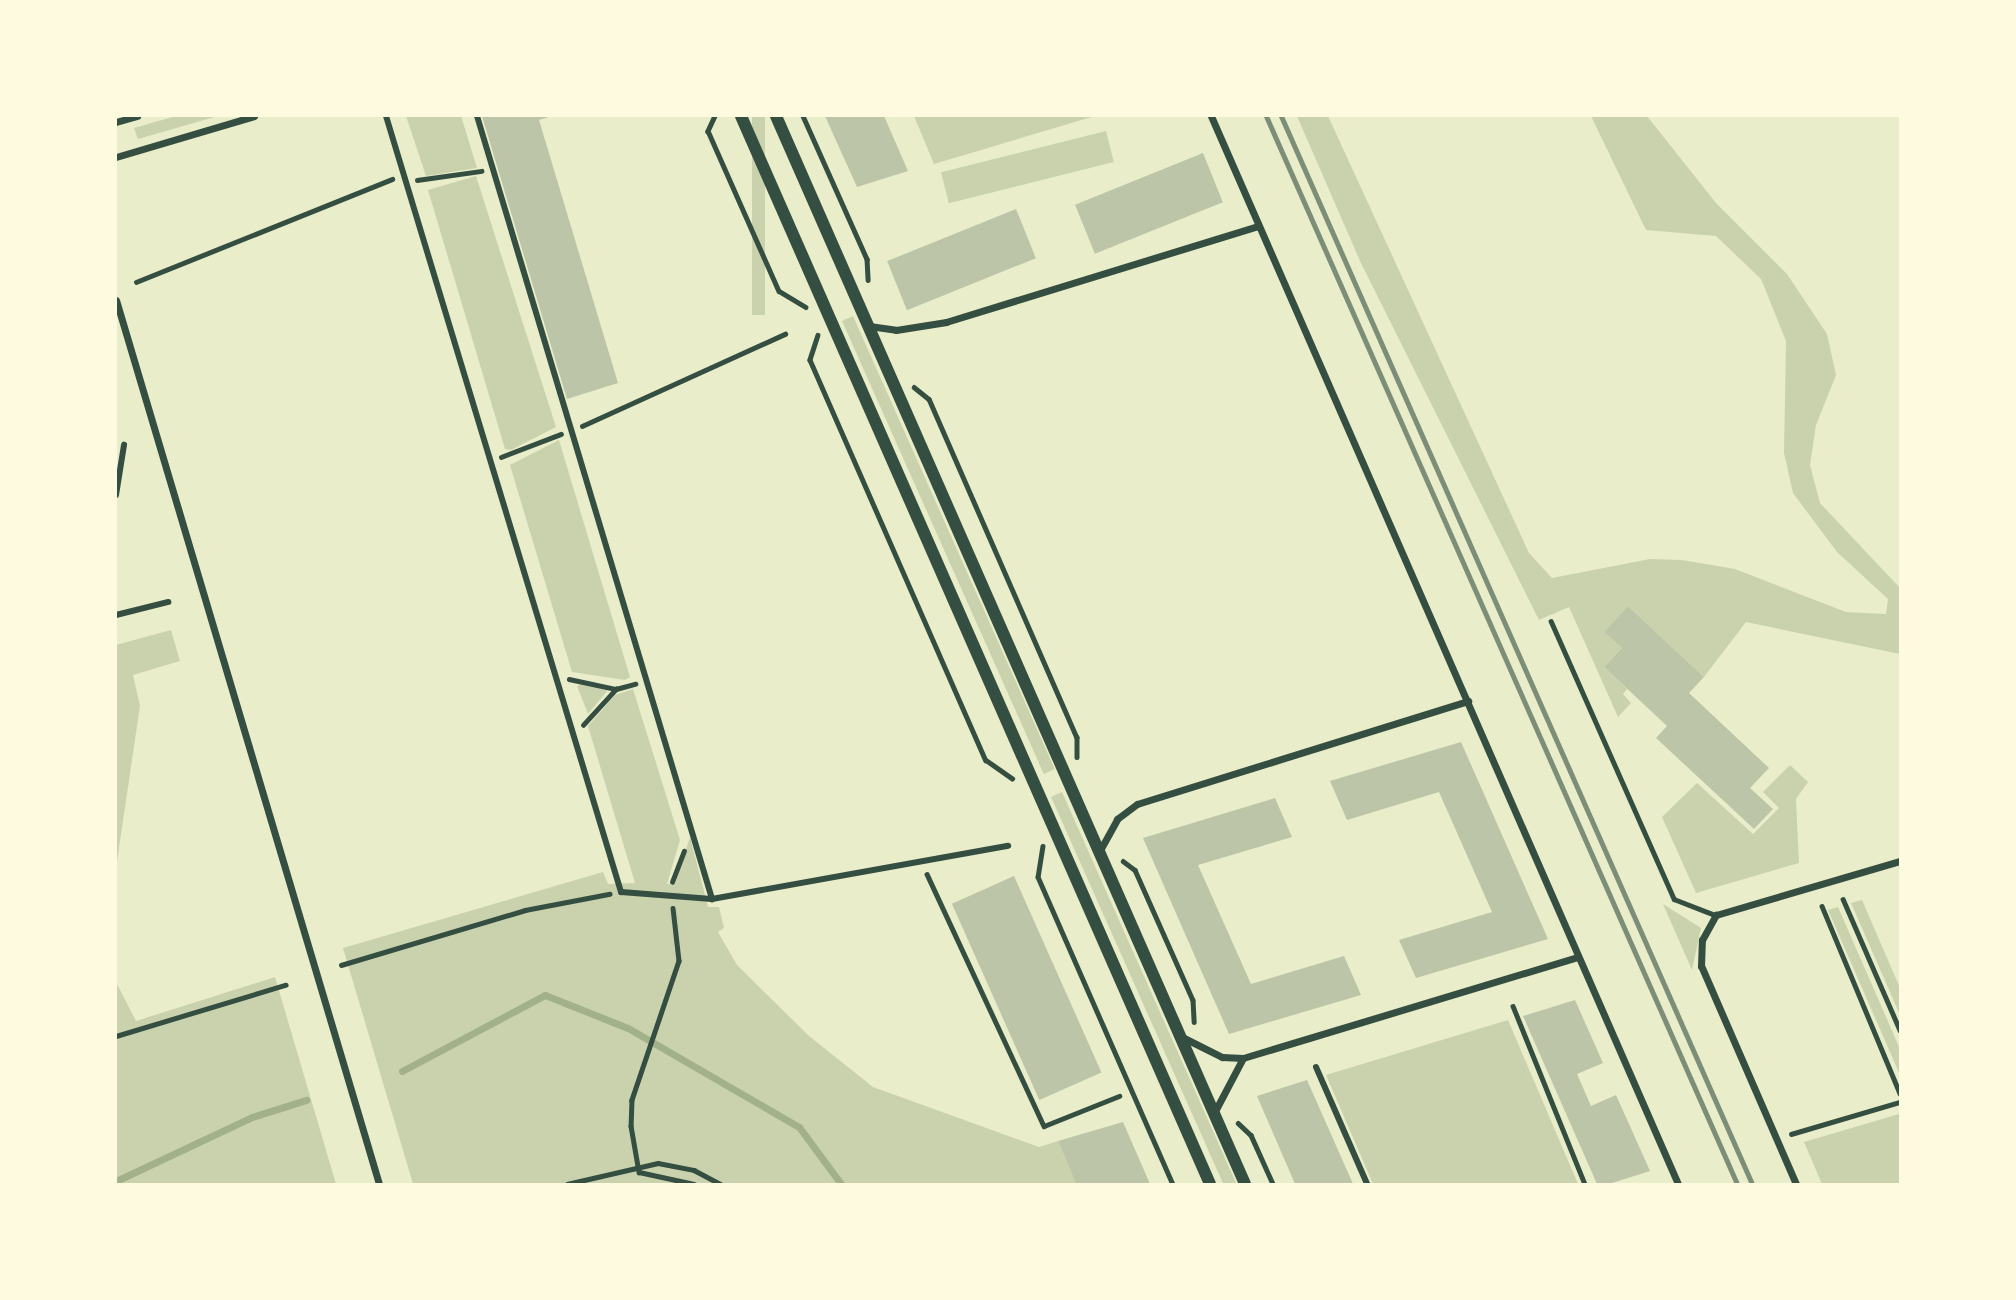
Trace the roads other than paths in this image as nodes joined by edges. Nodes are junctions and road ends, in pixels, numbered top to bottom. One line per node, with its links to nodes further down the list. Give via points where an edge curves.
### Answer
1 (137, 116): 8 (street)
2 (254, 116): 9 (street)
3 (386, 116): 22 (street, via 621,892)
4 (477, 116): 22 (street)
5 (741, 116): 30 (street)
6 (776, 116): 12 (street)
7 (1211, 116): 10 (street)
8 (116, 122)
9 (116, 157)
10 (1259, 226): 12 (street, via 946,322 896,330); 18 (street)
11 (116, 300): 29 (street)
12 (869, 327): 20 (street)
13 (124, 445): 14 (street)
14 (116, 495)
15 (168, 602): 16 (street)
16 (116, 615)
17 (1550, 621): 23 (lane, via 1674,899)
18 (1468, 701): 20 (street, via 1137,804 1110,831); 24 (street)
19 (1008, 846): 22 (street)
20 (1099, 852): 25 (street)
21 (1900, 860): 23 (street)
22 (712, 900)
23 (1716, 915): 34 (street, via 1702,940 1701,966)
24 (1578, 957): 26 (street); 33 (street)
25 (1180, 1035): 26 (street, via 1207,1052); 28 (street)
26 (1242, 1058): 28 (street, via 1223,1088)
27 (1316, 1067): 32 (street)
28 (1214, 1114): 31 (street)
29 (379, 1185)
30 (1210, 1185)
31 (1245, 1185)
32 (1367, 1185)
33 (1678, 1185)
34 (1796, 1185)

